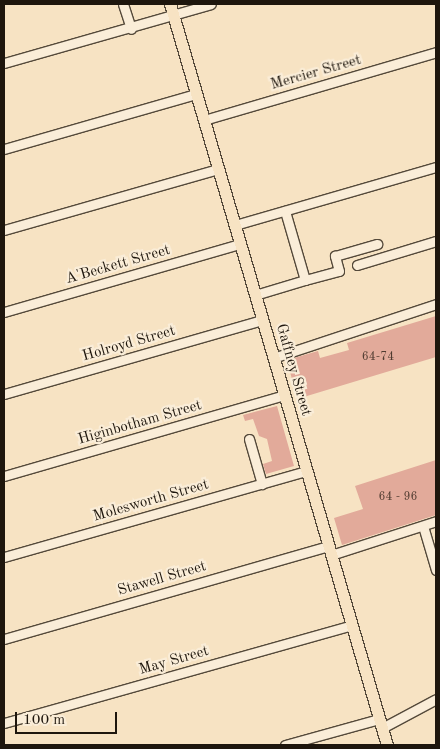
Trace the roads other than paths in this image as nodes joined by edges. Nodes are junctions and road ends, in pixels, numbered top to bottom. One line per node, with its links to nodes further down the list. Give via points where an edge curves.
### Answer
1 (123, 4): 5 (street)
2 (170, 4): 4 (main road, Gaffney Street)
3 (211, 4): 4 (street)
4 (174, 16): 5 (street); 8 (main road, Gaffney Street)
5 (131, 29): 7 (street)
6 (436, 52): 9 (street, Mercier Street)
7 (4, 63)
8 (196, 94): 9 (main road, Gaffney Street); 10 (street)
9 (204, 120): 12 (main road, Gaffney Street)
10 (4, 149)
11 (436, 167): 13 (street)
12 (218, 169): 14 (main road, Gaffney Street); 15 (street)
13 (285, 211): 14 (street); 20 (street)
14 (234, 225): 17 (main road, Gaffney Street)
15 (4, 230)
16 (436, 241): 19 (street)
17 (240, 244): 21 (main road, Gaffney Street); 23 (street, A'Beckett Street)
18 (377, 244): 20 (street, via 336,256 339,271)
19 (357, 265)
20 (305, 280): 21 (street)
21 (255, 295): 24 (main road, Gaffney Street)
22 (436, 304): 25 (street)
23 (4, 312)
24 (262, 320): 25 (main road, Gaffney Street); 26 (street, Holroyd Street)
25 (272, 354): 27 (main road, Gaffney Street)
26 (4, 394)
27 (284, 395): 29 (main road, Gaffney Street); 30 (street, Higinbotham Street)
28 (249, 439): 31 (street)
29 (306, 471): 31 (street, Molesworth Street); 34 (main road, Gaffney Street)
30 (4, 476)
31 (262, 484): 35 (street, Molesworth Street)
32 (436, 522): 33 (street, Stawell Street)
33 (423, 526): 34 (street, Stawell Street); 36 (street)
34 (330, 550): 37 (main road, Gaffney Street); 38 (street, Stawell Street)
35 (4, 557)
36 (436, 570)
37 (352, 625): 40 (street, May Street); 41 (main road, Gaffney Street)
38 (4, 639)
39 (436, 699): 41 (street)
40 (4, 723)
41 (380, 723): 42 (street); 44 (main road, Gaffney Street)
42 (296, 744): 43 (street)
43 (285, 745)
44 (387, 745)

